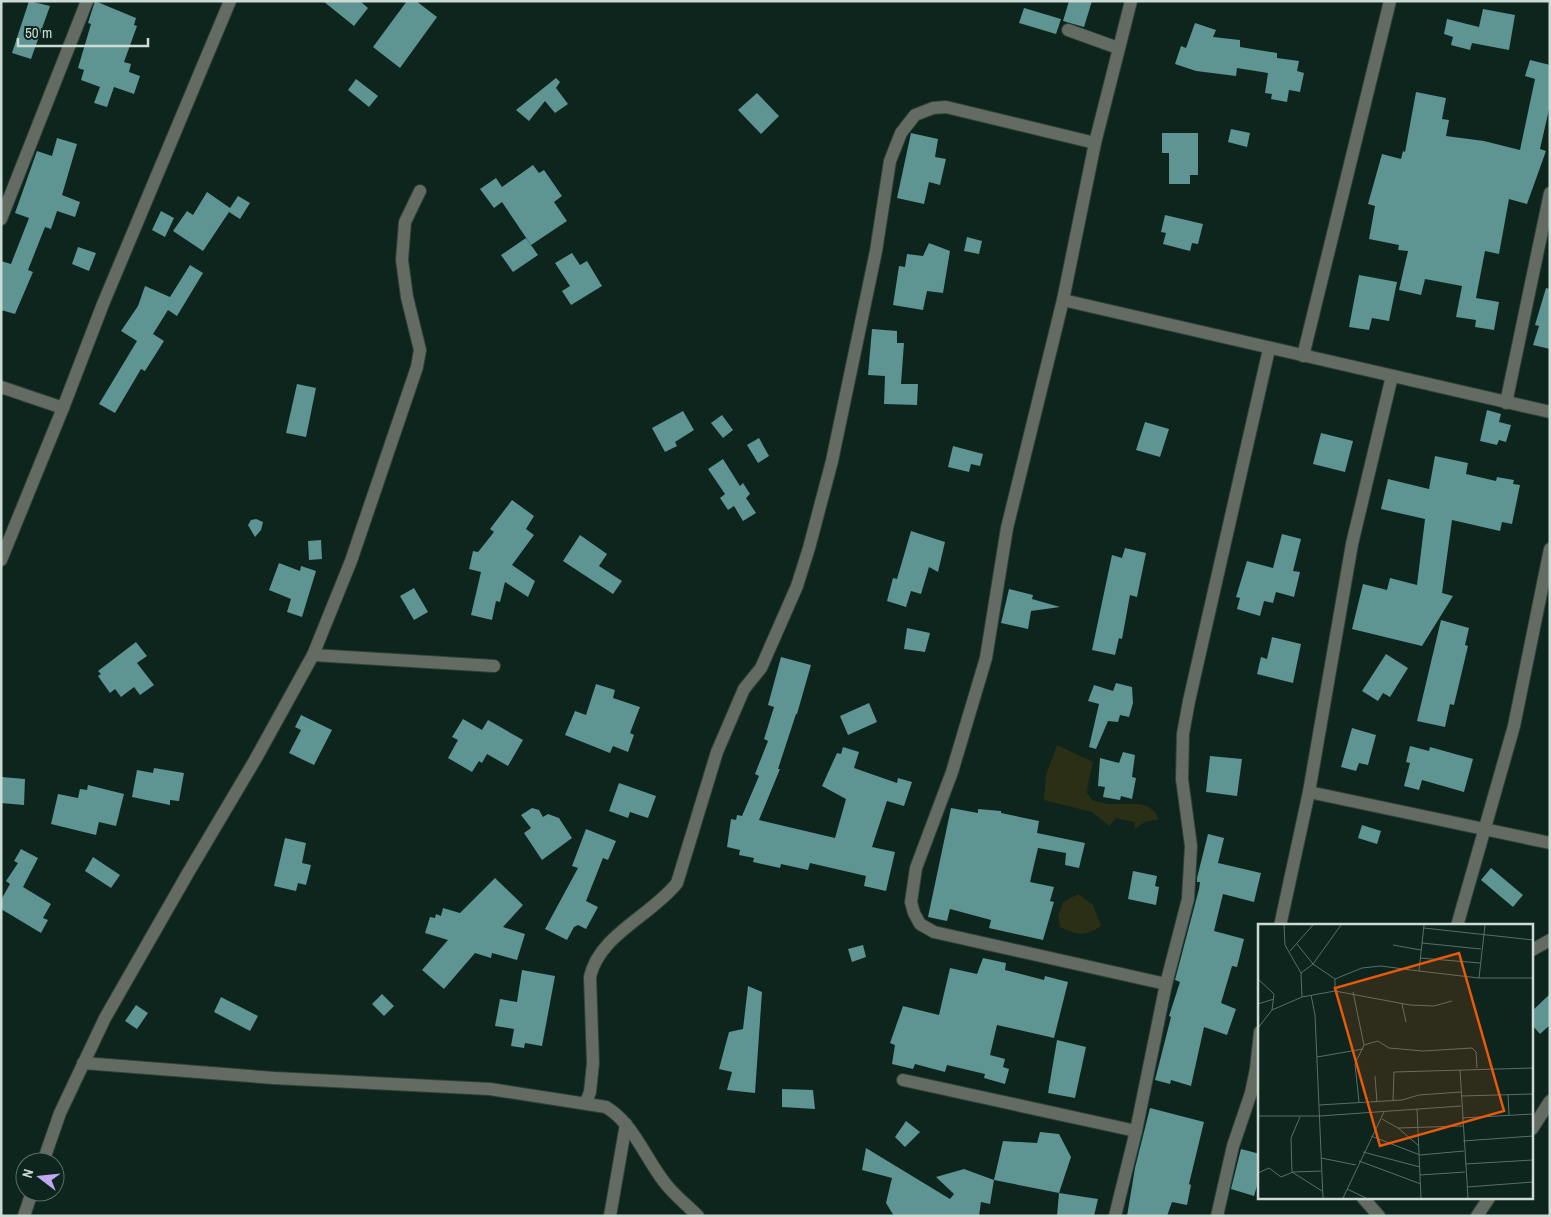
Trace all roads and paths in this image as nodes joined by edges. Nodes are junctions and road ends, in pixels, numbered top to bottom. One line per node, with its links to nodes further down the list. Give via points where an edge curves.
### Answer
1 (87, 1): 10 (street)
2 (230, 1): 17 (street)
3 (1131, 1): 6 (street)
4 (1390, 1): 13 (street)
5 (1068, 30): 6 (street)
6 (1118, 48): 7 (street)
7 (1094, 143): 11 (street); 36 (street, via 946,107 932,108 915,115 901,133 890,161 876,252 832,461 797,586 761,668 744,690 718,752 677,883 665,898 604,948 593,963 590,977 593,1077)
8 (420, 191): 21 (street, via 405,222 402,260 420,350 417,366 351,561)
9 (1550, 193): 16 (street)
10 (1, 219)
11 (1063, 300): 12 (street); 30 (street, via 1007,528 986,658 952,772 916,868 911,902 920,924 934,932)
12 (1270, 349): 13 (street); 30 (street, via 1186,718 1182,779 1192,846 1191,872 1188,899)
13 (1303, 356): 14 (street)
14 (1392, 376): 16 (street); 23 (street, via 1352,544)
15 (1, 387): 17 (street)
16 (1506, 403): 18 (street)
17 (63, 408): 20 (street)
18 (1550, 412)
19 (1550, 550): 24 (street, via 1514,726)
20 (1, 560)
21 (313, 655): 22 (street); 32 (street)
22 (494, 666)
23 (1309, 792): 24 (street); 26 (street)
24 (1484, 830): 25 (street); 27 (street)
25 (1550, 843)
26 (1280, 924)
27 (1458, 924)
28 (1550, 940): 29 (street)
29 (1534, 949)
30 (1166, 984): 39 (street)
31 (1258, 1050): 34 (street)
32 (83, 1063): 36 (street, via 274,1078 490,1089); 40 (street)
33 (903, 1080): 39 (street)
34 (1255, 1097): 48 (street, via 1226,1173)
35 (1550, 1101): 38 (street)
36 (586, 1102): 37 (street, via 606,1107)
37 (626, 1124): 45 (street); 46 (street, via 665,1184)
38 (1534, 1126)
39 (1136, 1131): 47 (street)
40 (47, 1152)
41 (1365, 1200): 49 (street)
42 (1488, 1200): 50 (street)
43 (29, 1202): 44 (street)
44 (24, 1216)
45 (610, 1216)
46 (698, 1216)
47 (1115, 1216)
48 (1217, 1216)
49 (1378, 1216)
50 (1477, 1216)

